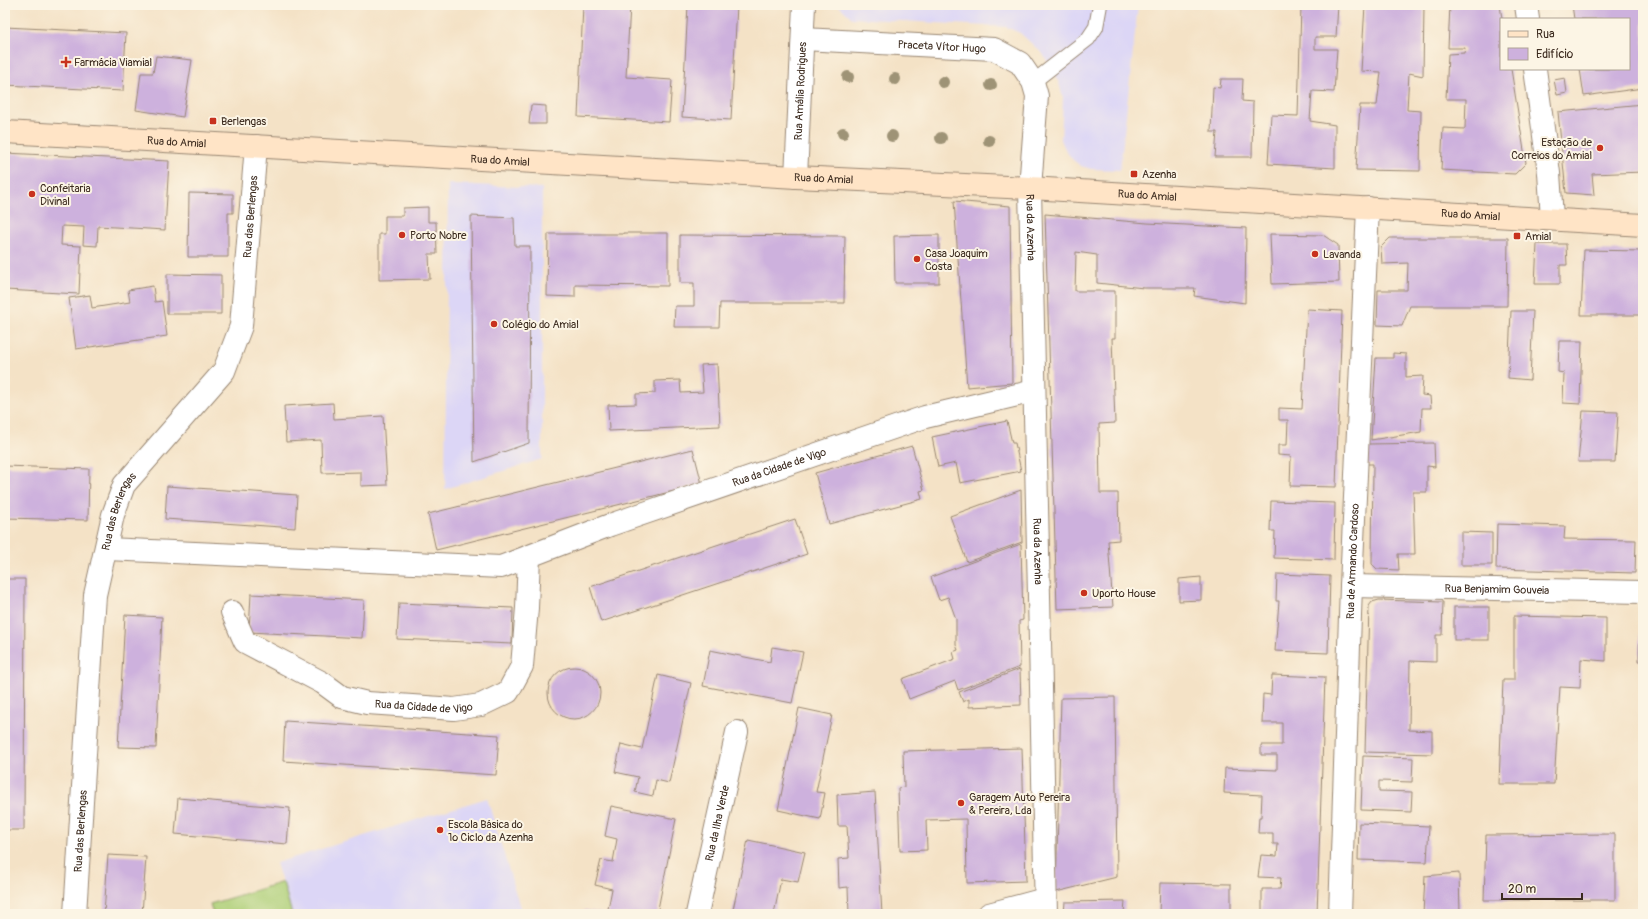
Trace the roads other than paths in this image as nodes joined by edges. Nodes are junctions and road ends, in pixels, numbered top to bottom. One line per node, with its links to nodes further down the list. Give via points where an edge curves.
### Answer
1 (804, 5): 5 (street, Rua Amália Rodrigues)
2 (1100, 5): 7 (lane, via 1096,27 1088,39)
3 (1526, 5): 4 (street)
4 (1528, 18)
5 (803, 39): 7 (street, Praceta Vítor Hugo, via 994,49 1020,63); 10 (street, Rua Amália Rodrigues)
6 (1535, 70): 13 (street, via 1549,173)
7 (1033, 82): 11 (street, Praceta Vítor Hugo, via 1037,96)
8 (5, 132): 9 (main road, Rua do Amial)
9 (256, 146): 10 (main road, Rua do Amial); 16 (street, Rua das Berlengas, via 241,326 224,370 124,485 113,515)
10 (796, 177): 11 (main road, Rua do Amial)
11 (1030, 188): 12 (main road, Rua do Amial); 15 (street, Rua da Azenha)
12 (1368, 208): 13 (main road, Rua do Amial); 18 (street, Rua de Armando Cardoso)
13 (1552, 218): 14 (main road, Rua do Amial)
14 (1643, 225)
15 (1034, 392): 17 (street, Rua da Cidade de Vigo, via 925,417 610,525); 22 (street, Rua da Azenha)
16 (107, 549): 17 (street, Rua da Cidade de Vigo, via 501,567); 23 (street, Rua das Berlengas, via 95,596)
17 (529, 556): 20 (street, Rua da Cidade de Vigo, via 522,666 508,692 482,705 454,709 367,703 342,697 323,683 245,642)
18 (1351, 586): 19 (street, Rua Benjamim Gouveia); 26 (street, Rua de Armando Cardoso)
19 (1643, 592)
20 (232, 612)
21 (737, 732): 24 (street, Rua da Ilha Verde)
22 (1046, 907): 25 (street)
23 (75, 914)
24 (697, 914)
25 (989, 914)
26 (1340, 914)

